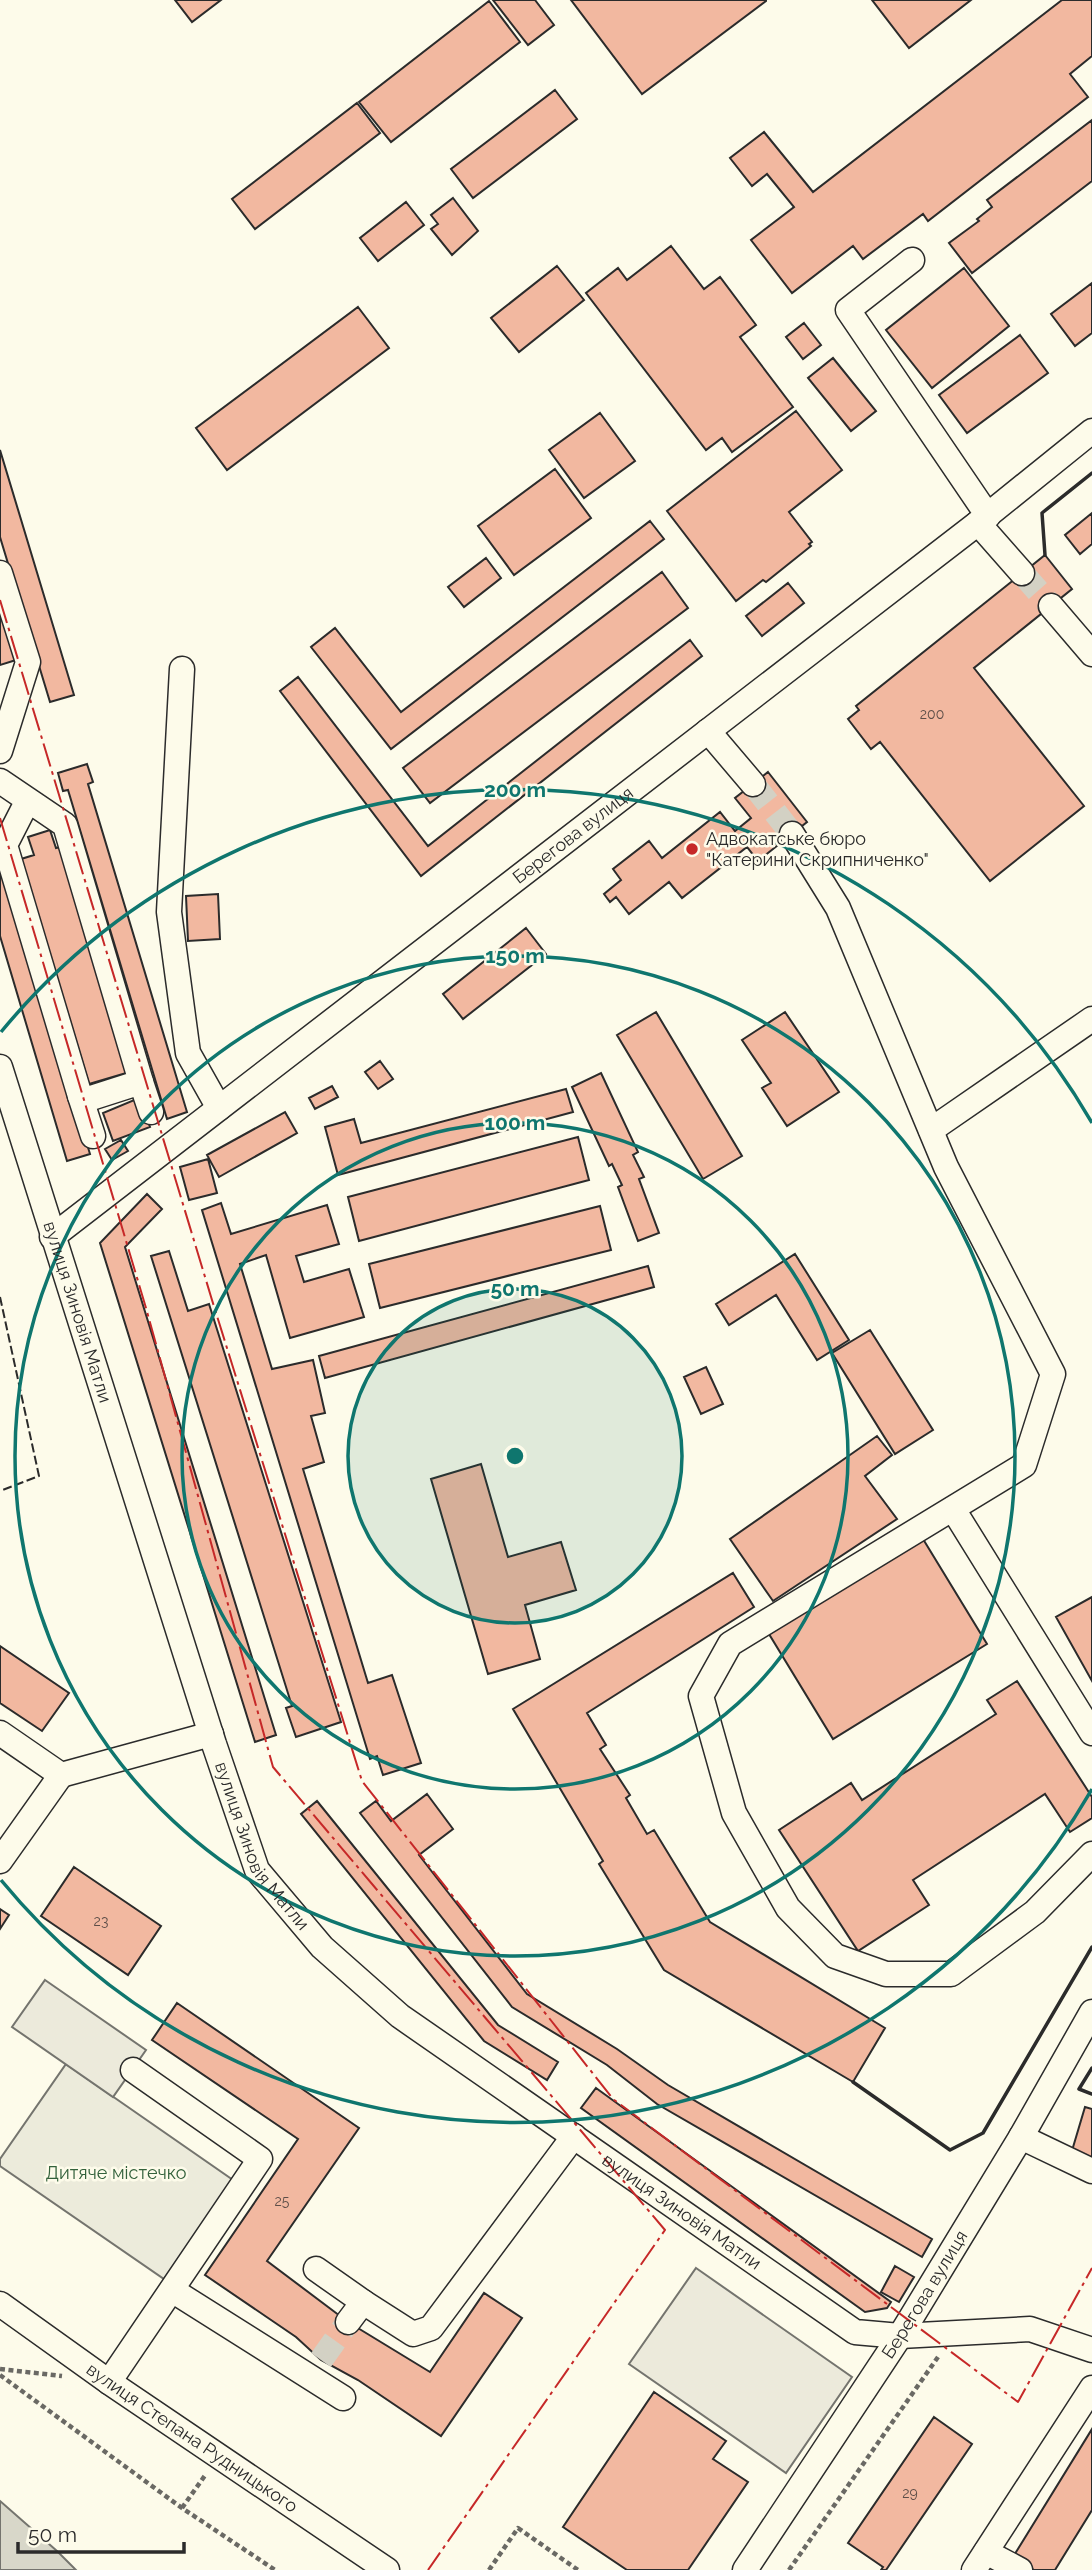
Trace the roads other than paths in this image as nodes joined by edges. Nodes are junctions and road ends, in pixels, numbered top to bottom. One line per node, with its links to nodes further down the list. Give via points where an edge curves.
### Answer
1 (912, 260): 3 (street, via 848,310)
2 (1092, 431): 3 (street, Берегова вулиця)
3 (983, 519): 5 (street); 9 (street, Берегова вулиця)
4 (0, 573): 10 (street, via 28,662)
5 (1022, 573)
6 (1051, 606): 7 (street)
7 (1092, 654)
8 (182, 669): 19 (street, via 169,912 188,1053)
9 (708, 731): 12 (street); 19 (street, Берегова вулиця)
10 (0, 751)
11 (0, 781): 13 (street)
12 (753, 784)
13 (28, 800): 17 (street, via 65,825); 18 (street, via 5,845)
14 (792, 834): 22 (street, via 838,908)
15 (1092, 1019): 22 (street)
16 (0, 1067): 21 (street, вулиця Зиновія Матли)
17 (141, 1082): 18 (street, via 88,1099); 20 (street)
18 (80, 1096): 23 (street)
19 (219, 1108): 24 (street, Берегова вулиця)
20 (151, 1112)
21 (9, 1129): 24 (street, вулиця Зиновія Матли)
22 (930, 1130): 25 (street, via 1052,1374 1024,1465)
23 (93, 1136)
24 (52, 1237): 28 (street, вулиця Зиновія Матли)
25 (953, 1509): 27 (street); 30 (street, via 730,1644 701,1696 734,1813 788,1908 835,1956 886,1974 951,1974 1035,1912)
26 (0, 1733): 29 (street)
27 (1092, 1733)
28 (211, 1734): 29 (street); 34 (street, вулиця Зиновія Матли, via 257,1870 322,1947 400,2016)
29 (61, 1775): 31 (street)
30 (1092, 1854)
31 (0, 1861)
32 (1092, 2012): 35 (street, Берегова вулиця)
33 (133, 2070): 38 (street, via 260,2159)
34 (574, 2136): 39 (street, via 431,2328 413,2334); 42 (street, вулиця Зиновія Матли, via 855,2332)
35 (1021, 2137): 36 (street); 42 (street, Берегова вулиця)
36 (1092, 2171)
37 (316, 2269): 39 (street)
38 (172, 2290): 44 (street); 46 (street, via 315,2368)
39 (363, 2302): 41 (street)
40 (0, 2304): 44 (street, вулиця Степана Рудницького)
41 (348, 2322)
42 (900, 2336): 43 (street, вулиця Зиновія Матли, via 1030,2329); 49 (street, Берегова вулиця)
43 (1092, 2350)
44 (109, 2382): 48 (street, вулиця Степана Рудницького)
45 (1092, 2388): 47 (street)
46 (343, 2398)
47 (980, 2561): 50 (street)
48 (387, 2570)
49 (745, 2570)
50 (1020, 2570)

